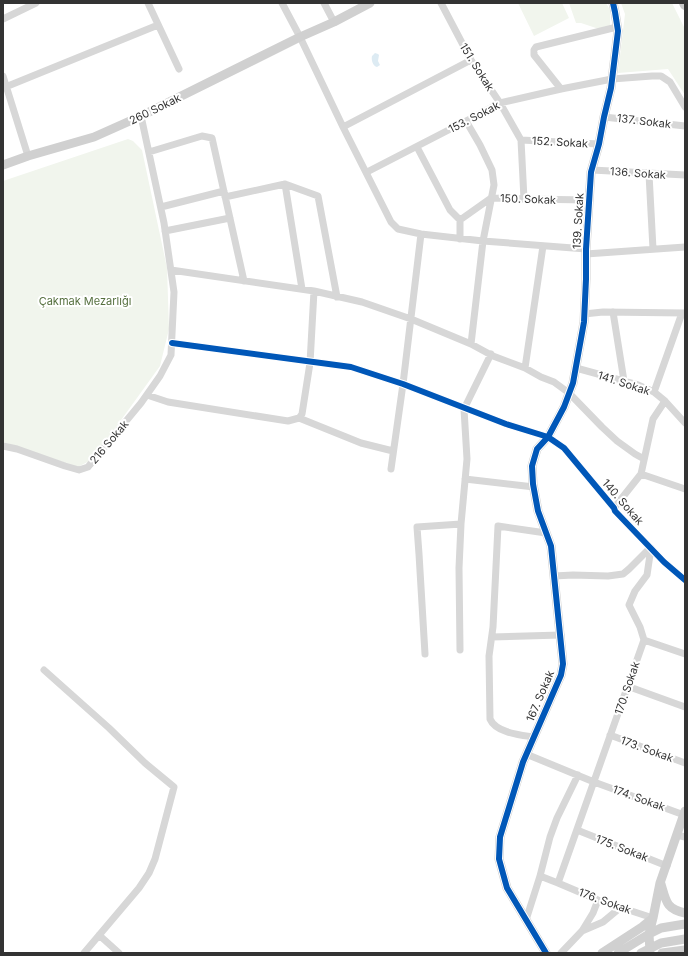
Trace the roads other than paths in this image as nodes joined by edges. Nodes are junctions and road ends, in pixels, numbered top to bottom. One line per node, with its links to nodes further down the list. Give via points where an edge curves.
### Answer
1 (36, 3): 8 (street)
2 (148, 3): 10 (street)
3 (282, 3): 12 (street)
4 (324, 3): 9 (street)
5 (370, 3): 9 (street, 260 Sokak)
6 (441, 3): 13 (street, 151. Sokak)
7 (613, 3): 11 (street, 139. Sokak)
8 (3, 19)
9 (334, 22): 12 (street, 260 Sokak)
10 (158, 25): 14 (street); 17 (street)
11 (617, 27): 16 (street, 139. Sokak); 18 (street, via 536,47 534,55)
12 (300, 37): 21 (street, 260 Sokak); 25 (street)
13 (471, 60): 19 (street, 151. Sokak); 25 (street)
14 (179, 69)
15 (3, 76): 17 (street)
16 (612, 79): 18 (street, 153. Sokak); 20 (street, 153. Sokak, via 661,76 670,82); 22 (street, 139. Sokak)
17 (5, 88): 30 (street)
18 (561, 89): 19 (street, 153. Sokak)
19 (500, 103): 23 (street, 153. Sokak); 26 (street, 151. Sokak)
20 (685, 106)
21 (141, 116): 29 (street, 216 Sokak); 30 (street, 260 Sokak, via 94,137)
22 (604, 117): 24 (street, 137. Sokak); 27 (street, 139. Sokak)
23 (466, 121): 28 (street, 153. Sokak); 38 (street, via 492,170 494,185)
24 (685, 126)
25 (344, 127): 33 (street)
26 (521, 140): 27 (street, 152. Sokak); 39 (street, 151. Sokak)
27 (599, 144): 32 (street, 139. Sokak)
28 (417, 147): 33 (street, 153. Sokak); 43 (street, via 450,210)
29 (149, 152): 37 (street, via 202,136 212,138); 41 (street, 216 Sokak)
30 (28, 156): 31 (street, 260 Sokak)
31 (3, 165)
32 (592, 170): 34 (street, 136. Sokak); 40 (street, 139. Sokak)
33 (367, 172): 45 (street, via 390,222 398,230)
34 (649, 174): 35 (street, 136. Sokak); 50 (street)
35 (685, 175)
36 (285, 184): 37 (street); 54 (street); 56 (street, via 318,196)
37 (224, 194): 41 (street); 42 (street)
38 (491, 198): 39 (street, 150. Sokak); 43 (street); 47 (street)
39 (524, 199): 40 (street, 150. Sokak)
40 (589, 200): 51 (street, 139. Sokak)
41 (161, 207): 44 (street, 216 Sokak)
42 (230, 218): 44 (street); 53 (street)
43 (460, 220): 46 (street)
44 (165, 231): 52 (street, 216 Sokak)
45 (421, 234): 46 (street); 60 (street)
46 (460, 239): 47 (street)
47 (483, 241): 48 (street); 62 (street)
48 (543, 246): 51 (street); 65 (street)
49 (685, 247): 50 (street)
50 (653, 250): 51 (street)
51 (586, 252): 59 (street, 139. Sokak)
52 (171, 270): 53 (street); 61 (street, 216 Sokak, via 174,292)
53 (244, 281): 54 (street)
54 (302, 289): 55 (street)
55 (314, 291): 56 (street); 64 (street)
56 (337, 297): 60 (street, via 362,302)
57 (613, 312): 58 (street); 59 (street); 67 (street)
58 (684, 313): 69 (street)
59 (584, 314): 66 (street, 139. Sokak)
60 (411, 319): 62 (street); 68 (street)
61 (172, 343): 64 (street, 140. Sokak); 71 (street, 216 Sokak, via 171,355)
62 (471, 344): 63 (street)
63 (491, 354): 65 (street); 73 (street)
64 (310, 362): 68 (street, 140. Sokak, via 351,367); 75 (street, via 302,414)
65 (525, 368): 70 (street, via 554,382)
66 (576, 368): 67 (street, 141. Sokak); 70 (street, 139. Sokak, via 574,383)
67 (624, 381): 69 (street, 141. Sokak)
68 (403, 384): 73 (street, 140. Sokak); 79 (street)
69 (654, 392): 72 (street, 141. Sokak)
70 (569, 393): 77 (street, 139. Sokak); 80 (street, via 617,441)
71 (147, 395): 75 (street, via 168,402 288,421); 78 (street, 216 Sokak, via 88,467 79,470)
72 (665, 401): 76 (street, 141. Sokak); 80 (street, via 653,419)
73 (464, 409): 77 (street, 140. Sokak); 83 (street, via 467,459)
74 (685, 412): 76 (street)
75 (299, 418): 79 (street, via 361,443)
76 (683, 420)
77 (548, 437): 84 (street, 167. Sokak, via 537,449 532,466); 86 (street, 140. Sokak, via 564,448)
78 (3, 446)
79 (393, 451): 81 (street)
80 (644, 459): 82 (street)
81 (391, 469)
82 (641, 474): 85 (street); 86 (street)
83 (465, 479): 84 (street); 87 (street)
84 (534, 487): 88 (street, 167. Sokak, via 538,511)
85 (685, 489)
86 (614, 508): 89 (street, 140. Sokak)
87 (461, 524): 95 (street); 96 (street, via 417,527)
88 (546, 532): 90 (street, 167. Sokak, via 551,546); 93 (street, via 498,526)
89 (651, 548): 90 (street, via 623,574); 91 (street, 140. Sokak); 94 (street, via 647,575 635,591 629,605)
90 (554, 576): 92 (street, 167. Sokak)
91 (685, 580)
92 (561, 635): 93 (street); 102 (street, 167. Sokak, via 561,675)
93 (492, 637): 102 (street, via 489,656 490,719 498,728)
94 (644, 640): 97 (street); 99 (street, 170. Sokak)
95 (460, 650)
96 (424, 654)
97 (685, 654)
98 (44, 670): 122 (street, via 174,787 149,873)
99 (627, 686): 100 (street); 101 (street, 170. Sokak)
100 (685, 707)
101 (610, 735): 104 (street, 173. Sokak); 106 (street, 170. Sokak)
102 (534, 737): 103 (street, 167. Sokak)
103 (526, 754): 105 (street, 174. Sokak); 118 (street, 167. Sokak, via 500,837 499,859 506,888)
104 (685, 763)
105 (578, 776): 106 (street, 174. Sokak); 111 (street, via 557,818)
106 (594, 782): 107 (street, 174. Sokak); 108 (street, 170. Sokak)
107 (684, 813): 109 (street)
108 (577, 830): 110 (street, 175. Sokak); 112 (street, 170. Sokak)
109 (681, 836): 110 (street)
110 (667, 866): 113 (street)
111 (540, 876): 112 (street, 176. Sokak); 118 (street)
112 (558, 883): 114 (street, 176. Sokak)
113 (660, 883): 116 (street, via 669,907); 117 (street)
114 (598, 900): 115 (street, 176. Sokak); 120 (street)
115 (620, 907): 117 (street, 176. Sokak); 120 (street, via 603,922)
116 (685, 913)
117 (653, 918): 121 (street); 130 (street)
118 (526, 920): 128 (street, 167. Sokak)
119 (685, 924): 121 (street, via 661,928)
120 (582, 932): 129 (street)
121 (649, 934): 124 (street); 131 (street)
122 (99, 935): 126 (street); 127 (street)
123 (685, 938): 124 (street, via 661,943)
124 (650, 950): 132 (street)
125 (685, 950): 133 (street)
126 (84, 953)
127 (119, 953)
128 (546, 953)
129 (561, 953)
130 (602, 953)
131 (618, 953)
132 (641, 953)
133 (662, 953)

